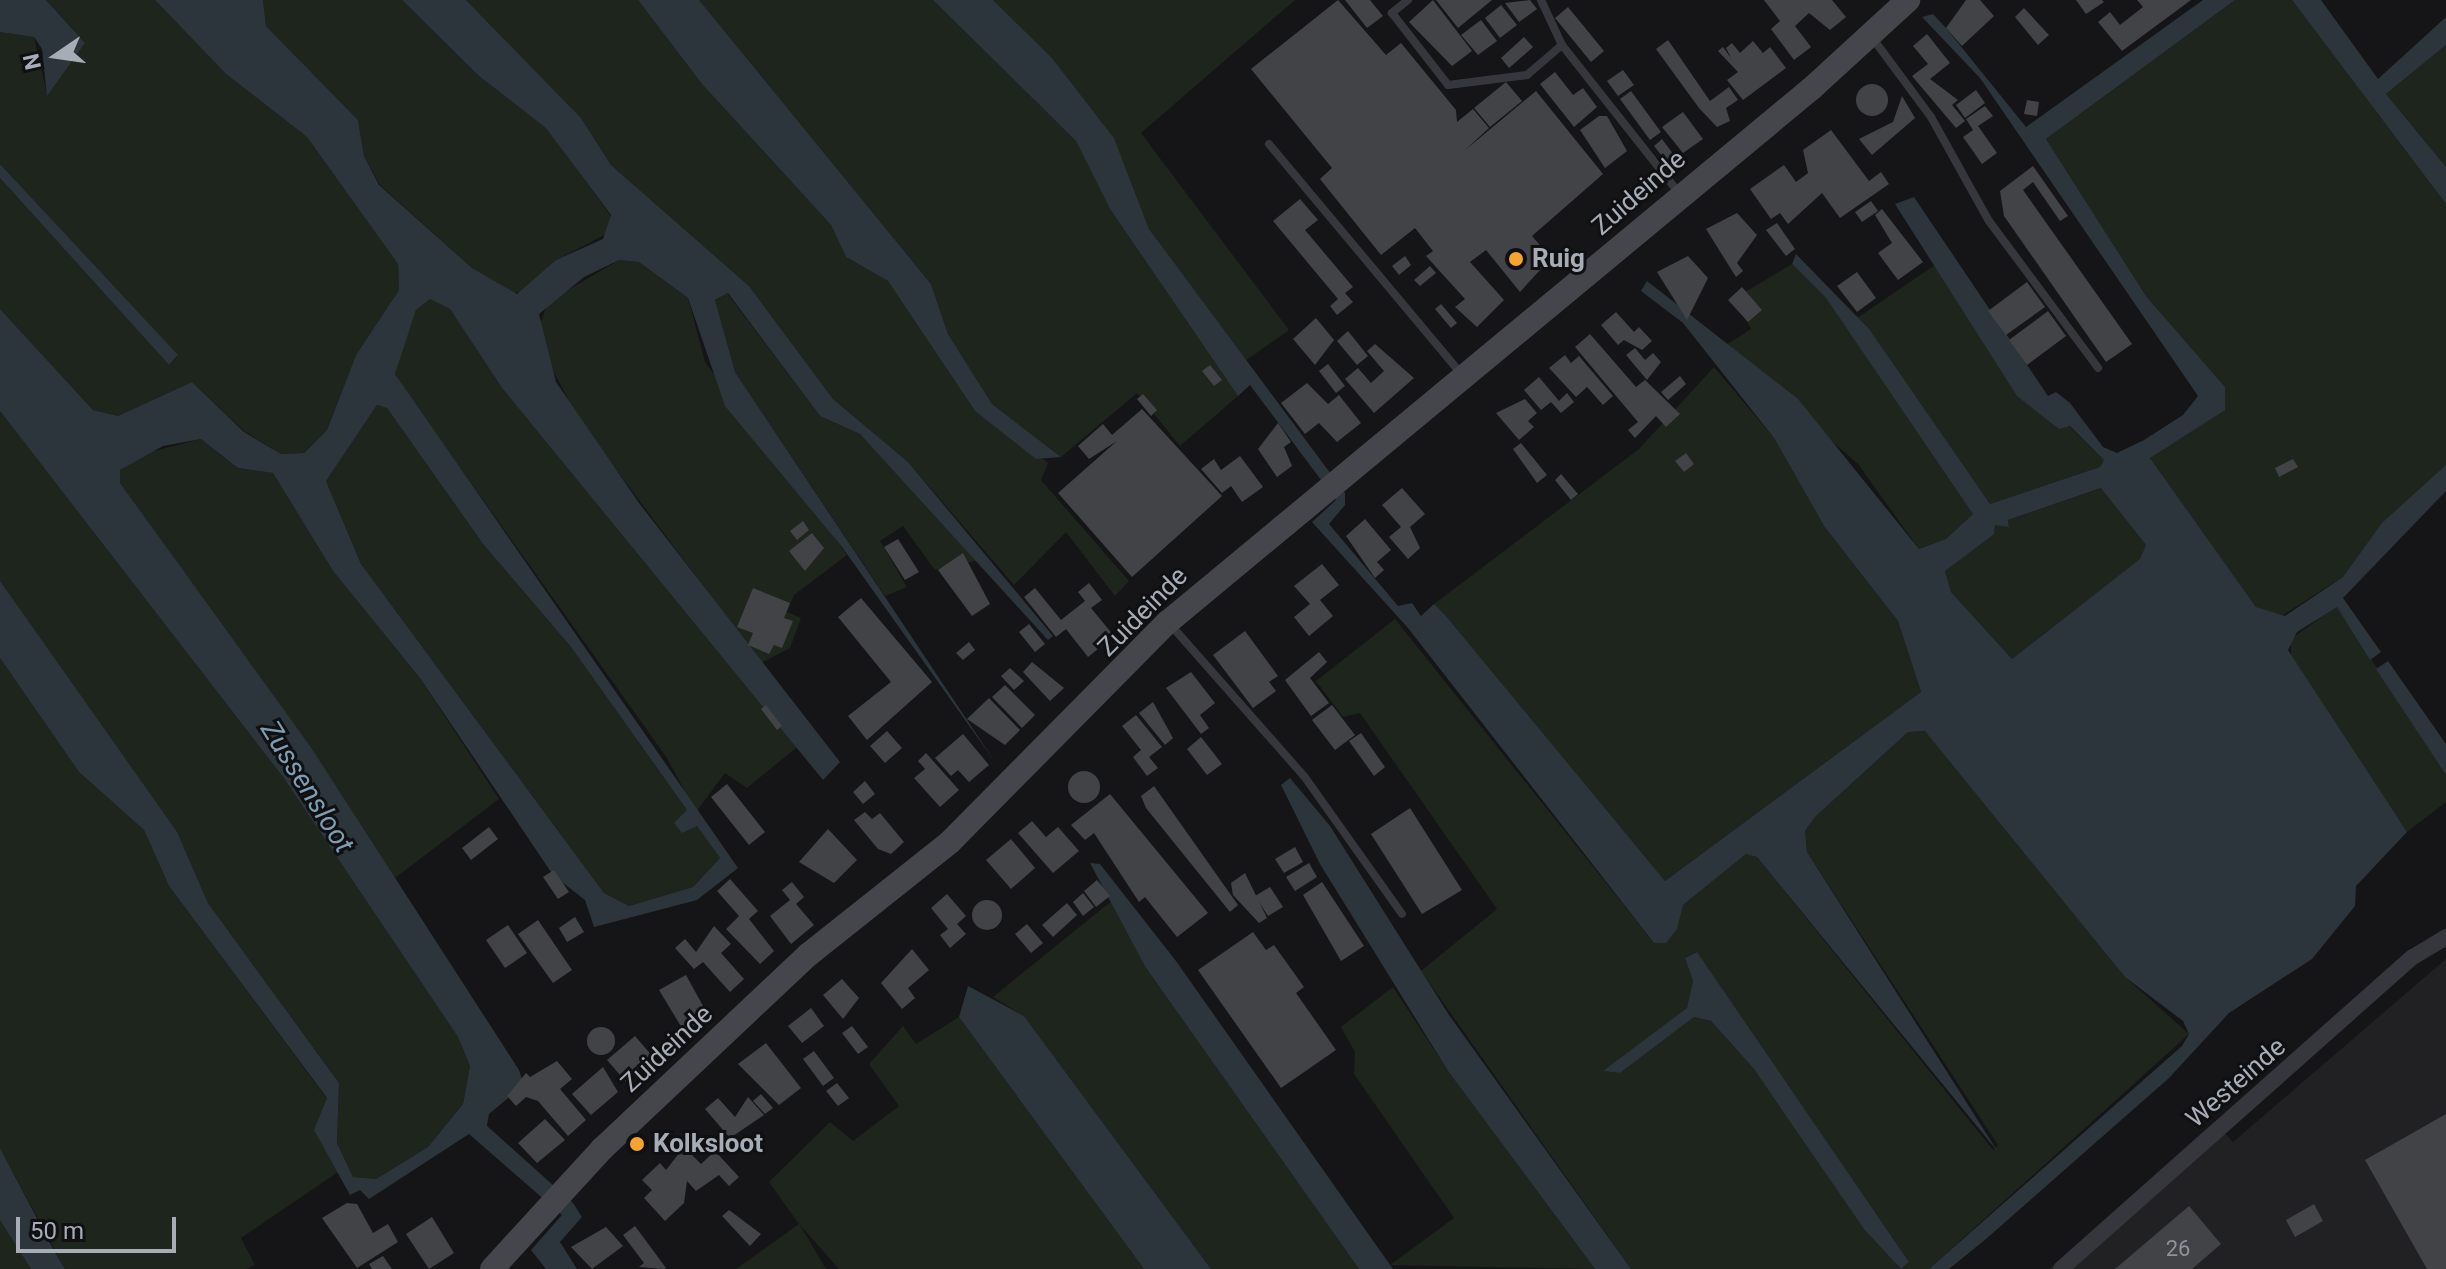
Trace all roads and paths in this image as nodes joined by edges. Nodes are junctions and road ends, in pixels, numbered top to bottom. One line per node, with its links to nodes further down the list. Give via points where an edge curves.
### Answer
1 (1408, 0): 5 (lane, via 1392,13 1448,85 1527,75)
2 (1541, 0): 5 (lane)
3 (1908, 0): 4 (street, Zuideinde)
4 (1871, 35): 7 (street, Zuideinde); 8 (lane, via 1931,117 1989,221)
5 (1562, 45): 7 (lane)
6 (1269, 144): 9 (lane)
7 (1680, 193): 9 (street, Zuideinde)
8 (2098, 368)
9 (1463, 376): 10 (street, Zuideinde)
10 (1168, 622): 11 (lane, via 1304,776); 13 (street, Zuideinde, via 950,842 808,955 568,1187)
11 (1402, 914)
12 (2446, 937): 14 (street, Westeinde, via 2413,957)
13 (492, 1269)
14 (2061, 1269)

